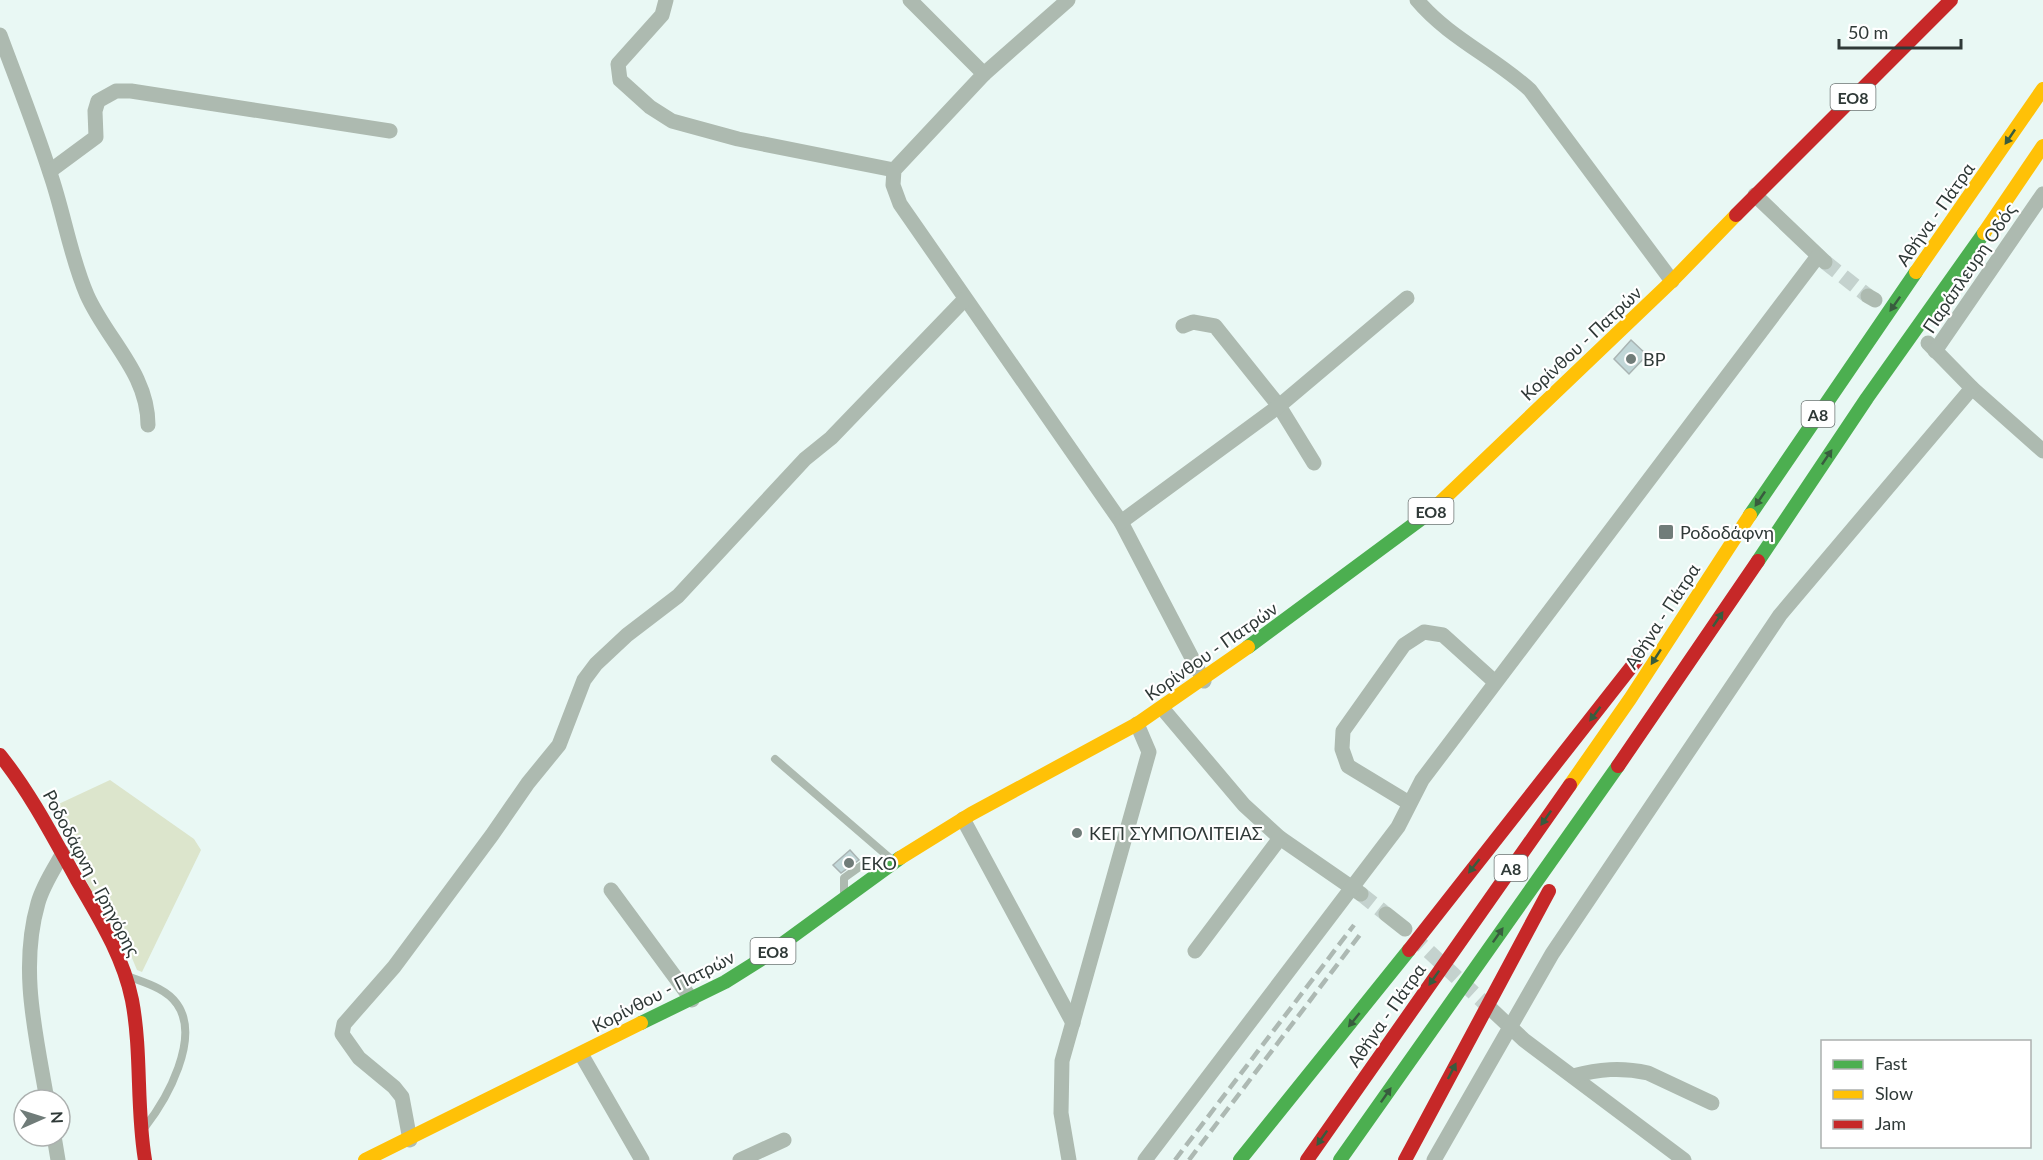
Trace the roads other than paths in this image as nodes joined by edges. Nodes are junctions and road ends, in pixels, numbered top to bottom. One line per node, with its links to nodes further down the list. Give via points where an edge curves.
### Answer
1 (666, 0): 11 (street, via 662,15 618,64 620,80 650,108 672,121 738,139)
2 (910, 0): 7 (street)
3 (1068, 0): 7 (street)
4 (1417, 0): 15 (street, via 1444,29 1491,58 1530,90)
5 (1951, 0): 14 (main road, Κορίνθου - Πατρών / ΕΟ8)
6 (0, 35): 12 (street)
7 (984, 74): 11 (street)
8 (2043, 89): 25 (main road, Αθήνα - Πάτρα / Α8, one-way to 25)
9 (390, 131): 12 (street, via 116,91 98,101 96,136)
10 (2043, 146): 29 (main road, Α8, one-way to 10, via 1867,398)
11 (894, 170): 16 (street, via 893,185 900,204)
12 (50, 171): 21 (street, via 87,295 143,390)
13 (2043, 194): 19 (street, Παράπλευρη Οδός, via 1932,347)
14 (1755, 195): 15 (main road, Κορίνθου - Πατρών / ΕΟ8); 27 (street, via 1822,259)
15 (1672, 281): 26 (main road, Κορίνθου - Πατρών / ΕΟ8, via 1405,533)
16 (965, 298): 24 (street); 53 (street, via 831,438 797,468 678,596 597,664 584,680 559,745 394,967 344,1024 342,1034 359,1058 402,1097)
17 (1407, 298): 20 (street)
18 (1183, 326): 20 (street, via 1193,322 1215,326)
19 (1972, 388): 22 (street, Παράπλευρη Οδός); 47 (street, via 1780,615 1552,954)
20 (1279, 406): 23 (street); 24 (street)
21 (148, 425)
22 (2043, 451)
23 (1314, 463)
24 (1121, 522): 26 (street)
25 (1711, 573): 61 (main road, one-way to 61, via 1630,667); 62 (main road, Αθήνα - Πάτρα / Α8, one-way to 62, via 1630,699)
26 (1204, 681): 28 (main road, Κορίνθου - Πατρών / ΕΟ8)
27 (1495, 682): 33 (street); 33 (street, via 1443,635 1424,632 1404,645 1348,722 1341,739 1348,766)
28 (1162, 708): 30 (main road, Κορίνθου - Πατρών / ΕΟ8); 35 (street, via 1244,805)
29 (1651, 720): 63 (main road, Α8, one-way to 29); 64 (main road, one-way to 29, via 1558,877)
30 (1137, 724): 34 (main road, Κορίνθου - Πατρών / ΕΟ8); 46 (street, via 1149,752)
31 (0, 755): 36 (main road, Ροδοδάφνη - Γρηγόρης, via 32,796)
32 (775, 759): 37 (lane)
33 (1409, 803): 39 (street)
34 (963, 819): 37 (main road, Κορίνθου - Πατρών / ΕΟ8); 46 (street)
35 (1280, 838): 39 (street); 42 (street)
36 (63, 853): 43 (main road, Ροδοδάφνη - Γρηγόρης); 50 (street, via 38,902 30,941 28,986)
37 (890, 865): 44 (main road, Κορίνθου - Πατρών / ΕΟ8, via 760,960)
38 (611, 890): 44 (street)
39 (1356, 891): 60 (street)
40 (1386, 914): 41 (street)
41 (1405, 929)
42 (1195, 951)
43 (125, 975): 52 (main road, Ροδοδάφνη - Γρηγόρης, via 138,1039); 52 (lane, via 167,993 178,1004 185,1022 174,1081)
44 (692, 1000): 48 (main road, Κορίνθου - Πατρών / ΕΟ8)
45 (1491, 1009): 47 (street)
46 (1072, 1023): 59 (street, via 1062,1061 1061,1088)
47 (1510, 1026): 49 (street); 65 (street)
48 (580, 1054): 53 (main road, Κορίνθου - Πατρών / ΕΟ8); 57 (street)
49 (1573, 1076): 51 (street, via 1600,1069 1636,1070); 66 (street)
50 (45, 1088)
51 (1712, 1103)
52 (140, 1132): 55 (main road, Ροδοδάφνη - Γρηγόρης)
53 (410, 1140): 56 (main road, Κορίνθου - Πατρών / ΕΟ8)
54 (784, 1140): 58 (street)
55 (146, 1160)
56 (365, 1160)
57 (642, 1160)
58 (740, 1160)
59 (1069, 1160)
60 (1144, 1160)
61 (1240, 1160)
62 (1307, 1160)
63 (1340, 1160)
64 (1405, 1160)
65 (1434, 1160)
66 (1684, 1160)

